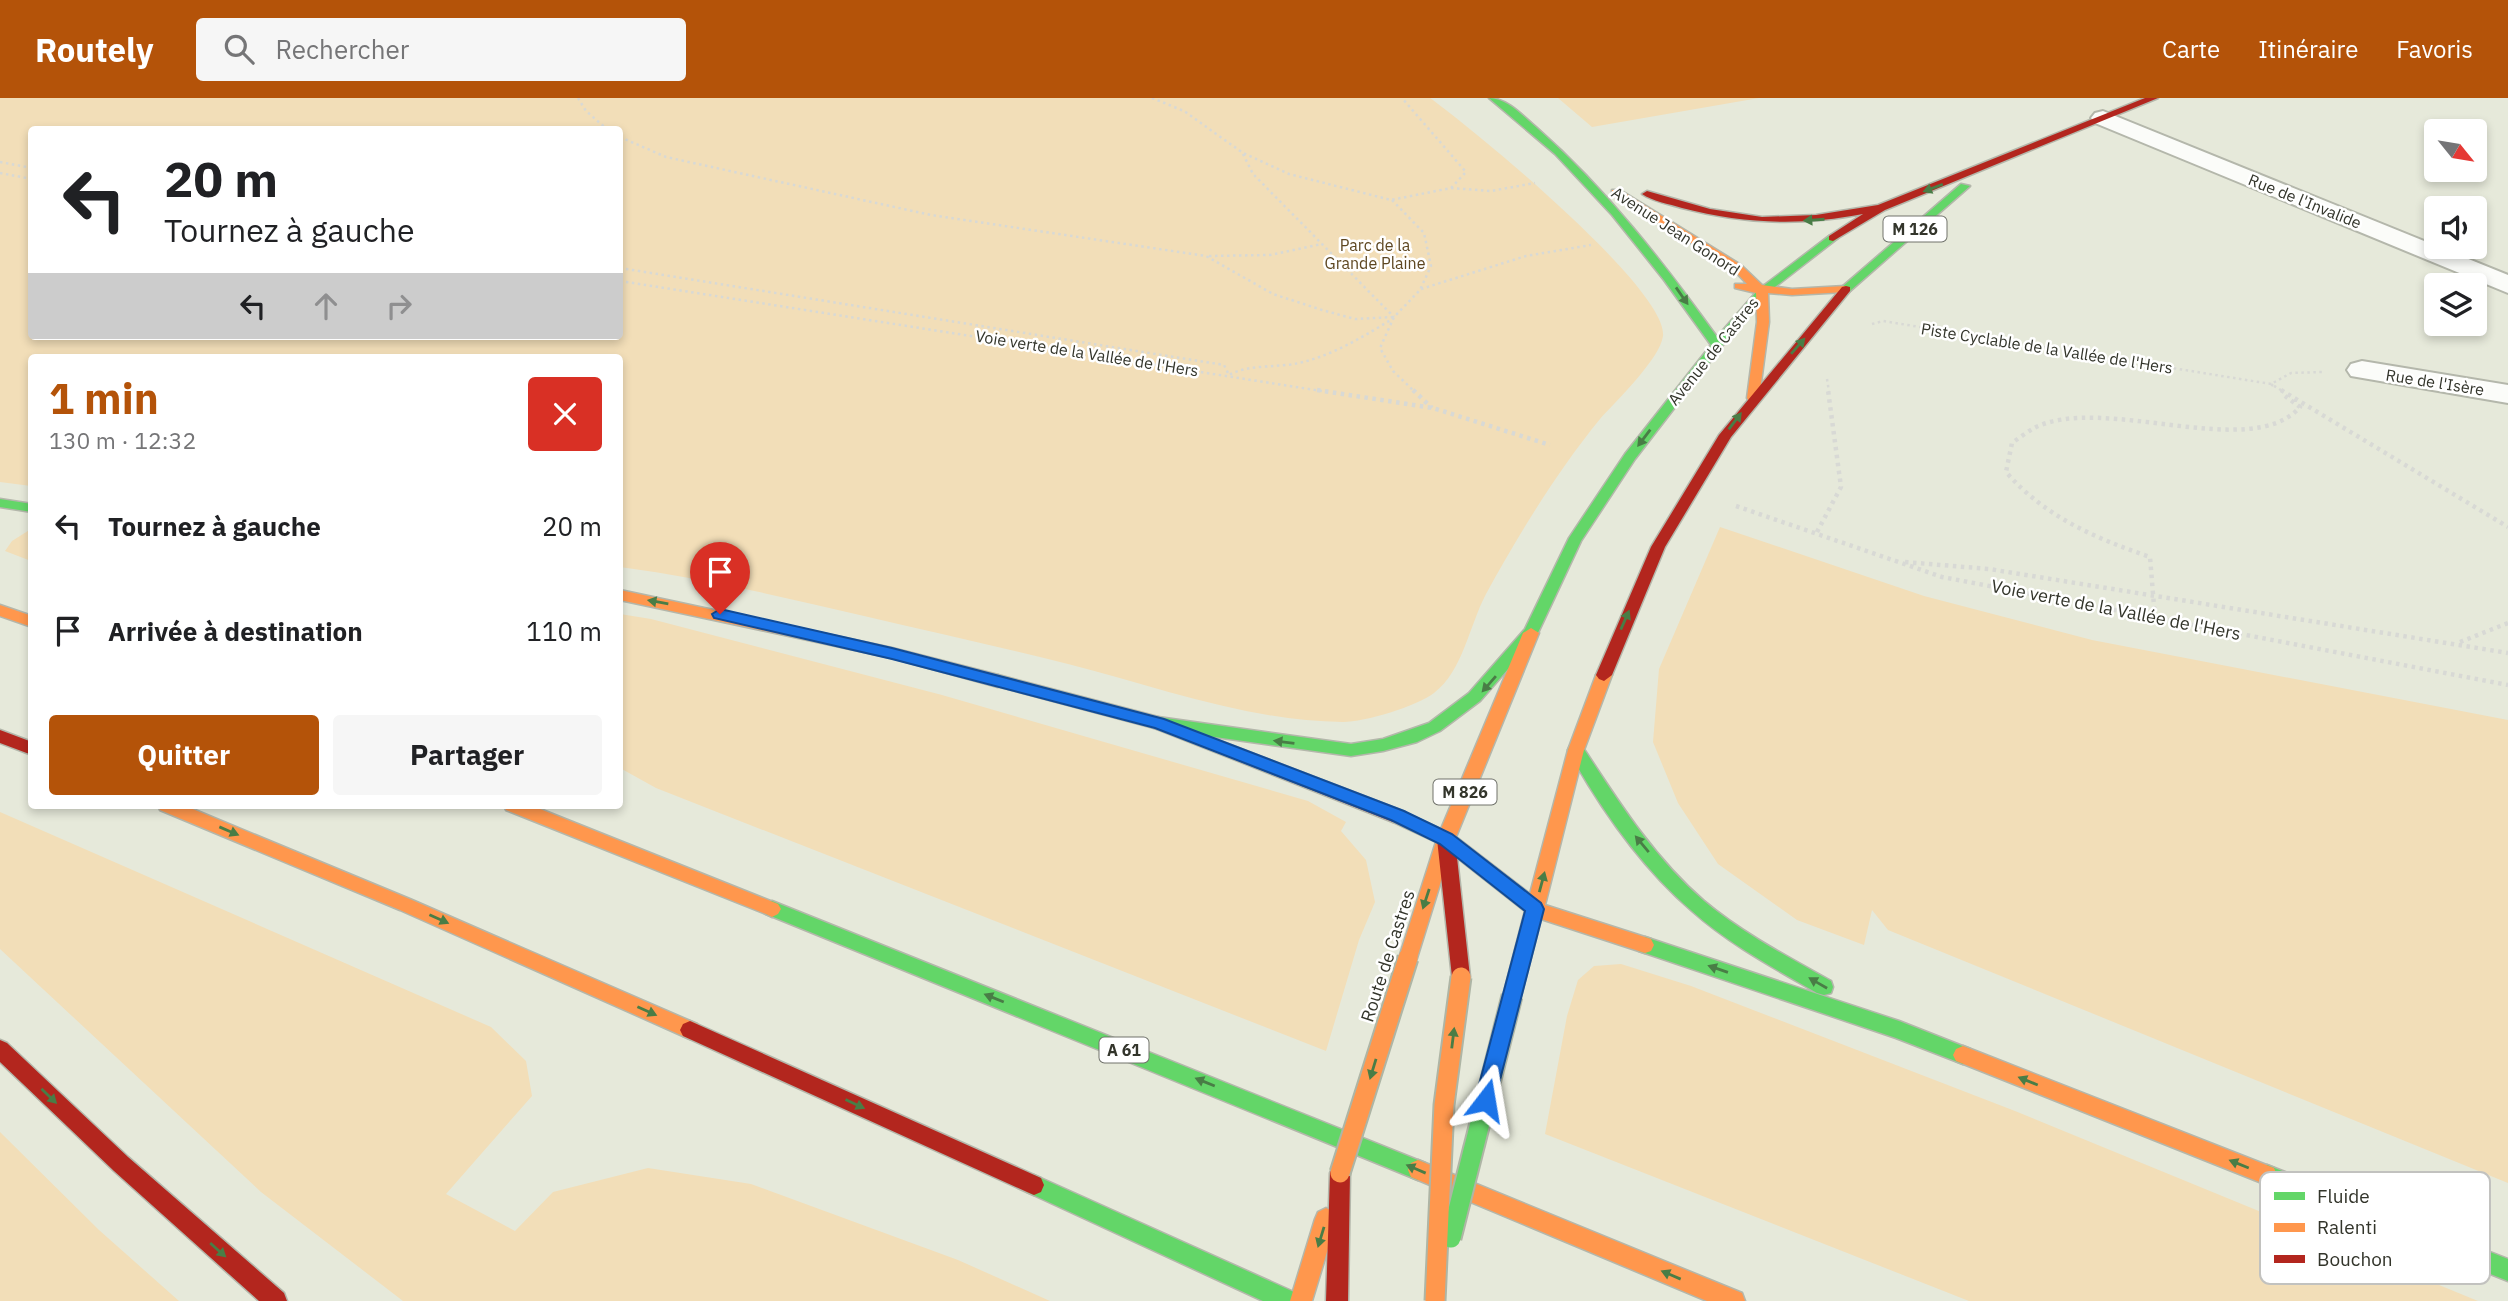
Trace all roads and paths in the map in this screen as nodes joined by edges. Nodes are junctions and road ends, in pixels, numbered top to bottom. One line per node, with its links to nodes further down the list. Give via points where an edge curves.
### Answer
1 (578, 98): 7 (path)
2 (1152, 98): 9 (path, via 1184,111)
3 (1402, 98): 17 (path, via 1466,172)
4 (1494, 98): 14 (main road, Avenue Jean Gonord, via 1535,126)
5 (2153, 98): 6 (main road, Avenue de Castres / M 126)
6 (2103, 118): 12 (main road, Avenue de Castres / M 126); 28 (street, Rue de l'Invalide)
7 (603, 126)
8 (623, 138): 23 (path, via 666,157 931,215)
9 (1243, 153): 18 (path, via 1289,174); 20 (path, via 1253,174)
10 (0, 162): 11 (path)
11 (28, 167)
12 (1985, 168): 19 (main road, Avenue de Castres / M 126, one-way to 19); 29 (main road, Avenue de Castres / M 126)
13 (0, 173): 15 (path)
14 (1587, 175): 19 (main road, Avenue Jean Gonord, one-way to 14, via 1815,220 1735,219); 22 (main road, Avenue Jean Gonord); 31 (main road, Avenue Jean Gonord, via 1732,264)
15 (28, 178)
16 (1538, 182): 17 (path, via 1491,191)
17 (1451, 188): 18 (path)
18 (1391, 200): 30 (path, via 1424,233 1431,266)
19 (1881, 208): 31 (main road, Avenue de Castres / M 126, via 1823,244)
20 (1322, 244): 23 (path, via 1270,256); 32 (path)
21 (1594, 245): 30 (path, via 1512,259)
22 (1647, 246): 24 (main road, Avenue Jean Gonord); 34 (main road, Avenue Jean Gonord, one-way to 34)
23 (1206, 256): 32 (path, via 1273,294 1322,310 1355,319)
24 (1672, 257)
25 (623, 268): 37 (path, via 1224,365)
26 (1721, 280): 31 (main road, Avenue Jean Gonord)
27 (623, 281): 37 (path, Voie verte de la Vallée de l'Hers)
28 (2508, 285)
29 (1845, 289): 31 (main road, Avenue Jean Gonord, via 1806,294); 40 (main road, Avenue de Castres / M 126, one-way to 29)
30 (1420, 290): 32 (path)
31 (1762, 292): 34 (main road, Avenue de Castres / M 126); 40 (main road)
32 (1394, 317): 37 (path, via 1348,346 1303,365 1238,369); 41 (path, via 1380,348 1393,370)
33 (1864, 331): 38 (path, Piste Cyclable de la Vallée de l'Hers, via 1883,321)
34 (1717, 346): 55 (main road, Avenue de Castres / M 826, one-way to 55, via 1630,457 1574,541)
35 (1828, 370): 47 (path, via 1841,487)
36 (2362, 370): 38 (path, Piste Cyclable de la Vallée de l'Hers, via 2291,373); 39 (street, Rue de l'Isère)
37 (1229, 375): 41 (path, Voie verte de la Vallée de l'Hers)
38 (2271, 384): 46 (path, Piste Cyclable de la Vallée de l'Hers); 49 (path, via 2300,407 2290,419 2268,428 2070,419 2029,428 2015,436 2007,449 2006,472 2030,501 2096,538 2150,557)
39 (2508, 394)
40 (1753, 398): 62 (main road, Avenue de Castres, one-way to 40, via 1621,629 1658,547 1701,471)
41 (1433, 408): 42 (path, Voie verte de la Vallée de l'Hers)
42 (1550, 445)
43 (0, 503): 45 (main road)
44 (1732, 505): 47 (path, Voie verte de la Vallée de l'Hers)
45 (28, 507)
46 (2508, 527)
47 (1817, 532): 48 (path, Voie verte de la Vallée de l'Hers)
48 (1897, 561): 49 (path, via 1989,569); 52 (path, Voie verte de la Vallée de l'Hers, via 1942,577)
49 (2152, 594): 52 (path); 56 (path)
50 (623, 596): 59 (main road, one-way to 50, via 892,653)
51 (0, 610): 53 (main road)
52 (2155, 618): 58 (path, Voie verte de la Vallée de l'Hers)
53 (28, 620)
54 (2508, 623): 56 (path)
55 (1532, 631): 59 (main road, one-way to 59, via 1464,711 1442,728 1408,743 1352,750); 65 (main road, Route de Castres / M 826)
56 (2458, 643): 57 (path)
57 (2508, 653)
58 (2508, 685)
59 (1158, 723): 65 (main road)
60 (0, 736): 61 (main road)
61 (28, 747)
62 (1576, 750): 66 (main road, one-way to 62); 67 (main road, one-way to 62, via 1747,943 1681,891 1631,831)
63 (176, 809): 74 (main road, one-way to 74, via 822,1088)
64 (522, 809): 78 (main road, A 61, one-way to 64, via 1267,1107)
65 (1446, 839): 66 (main road); 70 (main road, Route de Castres / M 826, one-way to 70, bridge); 77 (main road, one-way to 65, bridge, via 1444,1105 1461,977)
66 (1535, 909): 67 (main road, one-way to 66); 77 (main road, bridge)
67 (1899, 1030): 69 (main road, one-way to 67)
68 (0, 1049): 73 (main road, one-way to 73)
69 (2260, 1172)
70 (1340, 1173): 75 (main road, Route de Castres / M 826, one-way to 75); 76 (main road)
71 (2490, 1263): 72 (main road, one-way to 71)
72 (2508, 1270)
73 (276, 1301)
74 (1288, 1301)
75 (1301, 1301)
76 (1337, 1301)
77 (1435, 1301)
78 (1734, 1301)

